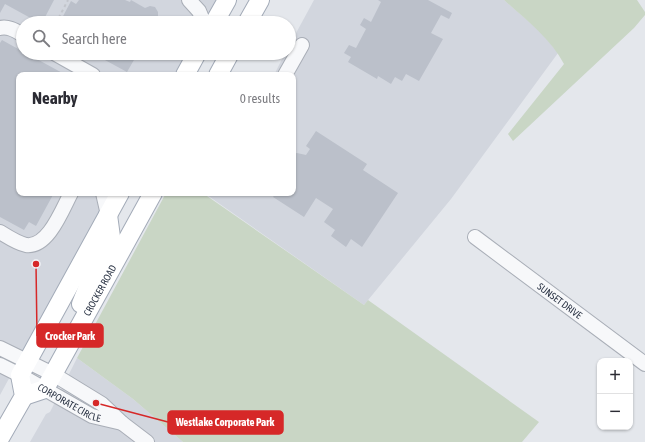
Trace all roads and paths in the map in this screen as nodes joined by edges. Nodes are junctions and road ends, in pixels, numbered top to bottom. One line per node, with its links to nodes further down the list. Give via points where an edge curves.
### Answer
1 (68, 0): 5 (path)
2 (189, 0): 6 (street)
3 (227, 0): 7 (main road)
4 (260, 0): 8 (main road)
5 (60, 16)
6 (201, 16)
7 (218, 16)
8 (250, 16)
9 (0, 28): 10 (street)
10 (16, 32)
11 (302, 44): 12 (street)
12 (296, 55)
13 (66, 60): 16 (street)
14 (226, 60): 17 (main road)
15 (293, 60): 18 (street)
16 (87, 72)
17 (220, 72)
18 (287, 72)
19 (69, 196): 24 (street, via 49,234 38,244 23,244)
20 (104, 196): 23 (street)
21 (118, 196): 23 (main road)
22 (151, 196): 30 (main road, CROCKER ROAD)
23 (108, 215): 29 (main road); 30 (main road, via 111,237)
24 (0, 232)
25 (475, 238): 27 (street, SUNSET DRIVE)
26 (0, 348): 29 (street)
27 (645, 364)
28 (0, 365): 29 (street)
29 (24, 368): 30 (street); 30 (street, CORPORATE CIRCLE); 31 (main road)
30 (47, 378): 31 (main road); 33 (street, CORPORATE CIRCLE, via 102,404)
31 (24, 396): 32 (main road)
32 (0, 438)
33 (147, 442)

